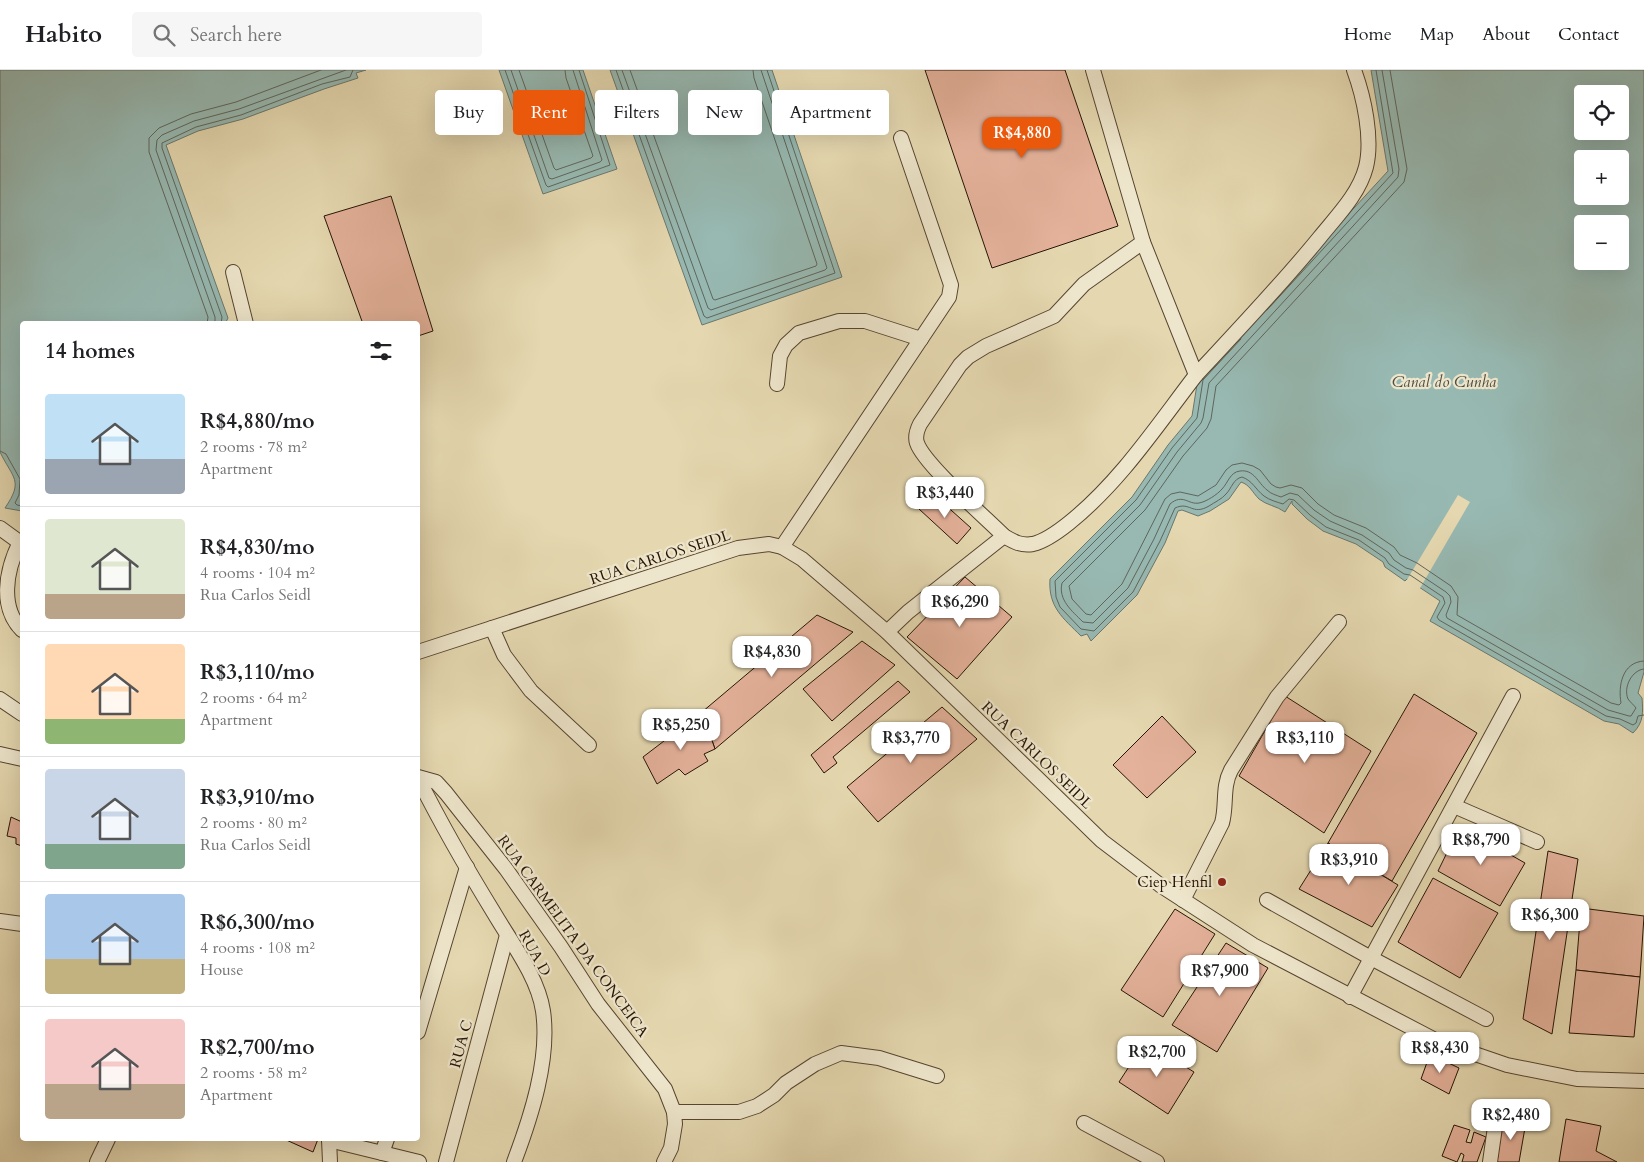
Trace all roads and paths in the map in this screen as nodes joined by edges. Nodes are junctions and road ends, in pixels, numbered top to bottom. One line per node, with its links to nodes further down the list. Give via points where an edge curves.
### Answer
1 (1093, 70): 4 (street)
2 (1354, 70): 8 (street, via 1369,136 1366,169 1359,185 1288,276)
3 (901, 138): 7 (street, via 951,285 949,297)
4 (1143, 242): 8 (street); 11 (street, via 1084,284 1054,316 968,357 918,428 917,443 933,466)
5 (232, 272): 6 (street)
6 (245, 321)
7 (921, 339): 9 (street, via 865,320 839,321 798,333 780,356); 14 (street)
8 (1196, 376): 11 (street, via 1115,481 1086,510 1060,530 1034,544 1020,545)
9 (777, 384)
10 (0, 528): 12 (street)
11 (1004, 536): 18 (street)
12 (20, 542)
13 (20, 545): 17 (street, via 8,565 2,587 11,623)
14 (782, 547): 16 (street, RUA CARLOS SEIDL, via 770,544 738,548); 18 (street, RUA CARLOS SEIDL, via 802,559)
15 (1339, 622): 31 (street, via 1277,697 1231,770 1226,779 1222,823)
16 (492, 628): 19 (street, RUA CARLOS SEIDL); 23 (street, via 504,655 531,691)
17 (20, 629)
18 (887, 632): 31 (street, RUA CARLOS SEIDL, via 1102,841)
19 (420, 651)
20 (1513, 696): 28 (street)
21 (0, 699): 22 (street)
22 (20, 713)
23 (589, 745)
24 (0, 754): 25 (street)
25 (20, 759)
26 (420, 777): 42 (street, RUA CARMELITA DA CONCEICA, via 436,782 506,869 598,1004 665,1089)
27 (420, 781): 30 (street, RUA D)
28 (1454, 806): 29 (street); 36 (street)
29 (1537, 842)
30 (467, 867): 35 (street, RUA D); 39 (street)
31 (1183, 900): 37 (street, RUA CARLOS SEIDL, via 1253,945)
32 (1267, 900): 36 (street)
33 (0, 920): 34 (street)
34 (20, 924)
35 (507, 935): 53 (street, RUA C); 54 (street, RUA D, via 537,989 543,1011 544,1039 533,1104)
36 (1371, 958): 37 (street); 38 (street)
37 (1350, 997): 41 (street, RUA CARLOS SEIDL, via 1437,1041 1507,1065 1577,1079)
38 (1486, 1019)
39 (420, 1025)
40 (937, 1076): 42 (street, via 879,1058 841,1053 815,1064 757,1106 739,1112)
41 (1644, 1081)
42 (674, 1112): 55 (street, RUA CARMELITA DA CONCEICA, via 674,1135)
43 (1496, 1120): 57 (street)
44 (1084, 1124): 56 (street)
45 (107, 1141): 50 (street)
46 (329, 1141): 51 (street)
47 (337, 1141): 49 (street)
48 (386, 1141): 49 (street)
49 (382, 1153): 52 (street)
50 (97, 1162)
51 (330, 1162)
52 (419, 1162)
53 (446, 1162)
54 (514, 1162)
55 (664, 1162)
56 (1157, 1162)
57 (1490, 1162)

